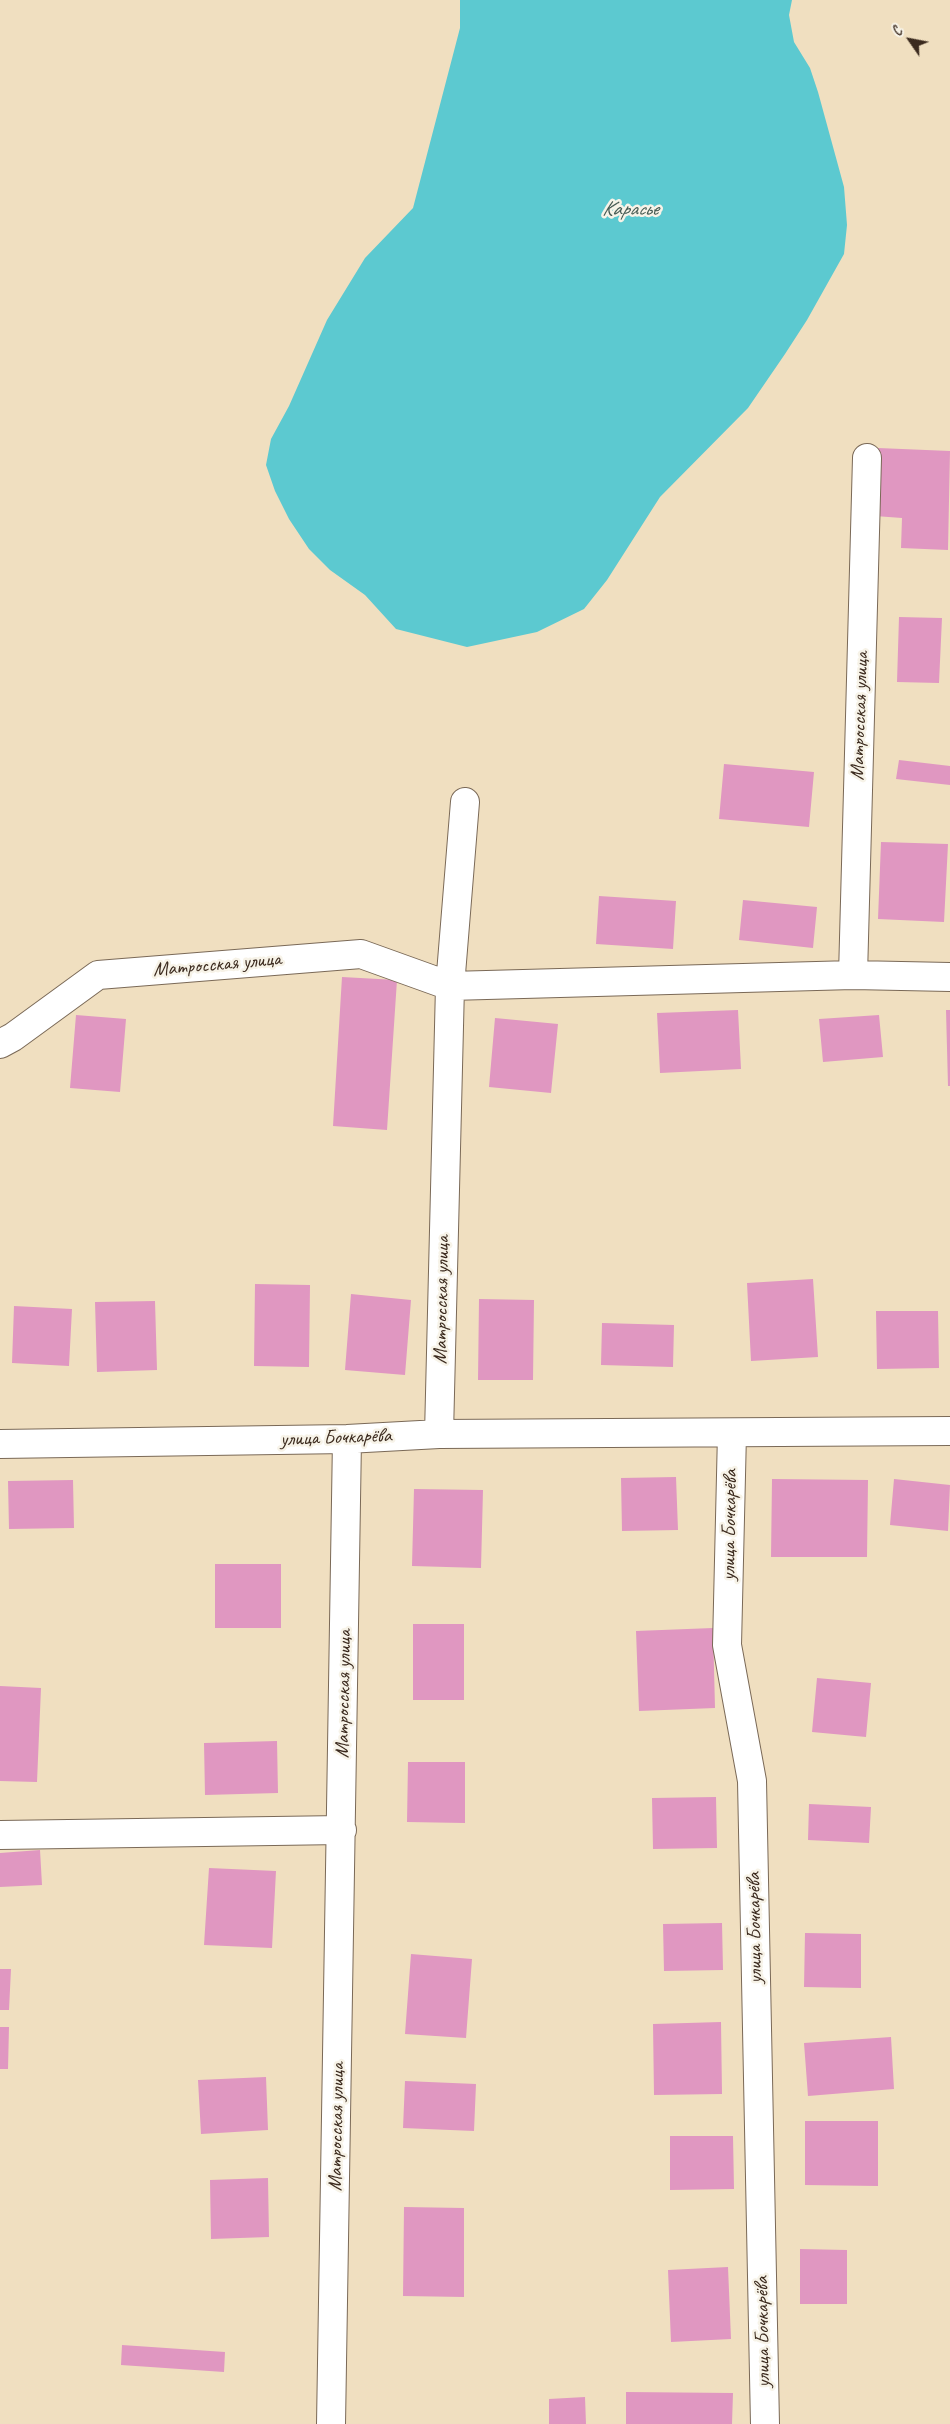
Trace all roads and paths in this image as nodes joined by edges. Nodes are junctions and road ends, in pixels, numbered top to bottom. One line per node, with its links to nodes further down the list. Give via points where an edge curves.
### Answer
1 (867, 458): 3 (street, Матросская улица)
2 (466, 802): 5 (street, Матросская улица)
3 (853, 975): 4 (street, Матросская улица); 5 (street, Матросская улица)
4 (950, 977)
5 (450, 986): 6 (street, Матросская улица, via 361,954 98,975); 9 (street, Матросская улица)
6 (0, 1044)
7 (950, 1431): 8 (street, улица Бочкарёва)
8 (732, 1433): 9 (street, улица Бочкарёва); 15 (street, улица Бочкарёва, via 727,1645 752,1781)
9 (439, 1434): 10 (street, улица Бочкарёва)
10 (347, 1438): 11 (street, улица Бочкарёва); 12 (street, Матросская улица)
11 (0, 1444)
12 (342, 1830): 13 (street); 14 (street, Матросская улица)
13 (0, 1835)
14 (331, 2424)
15 (765, 2424)

